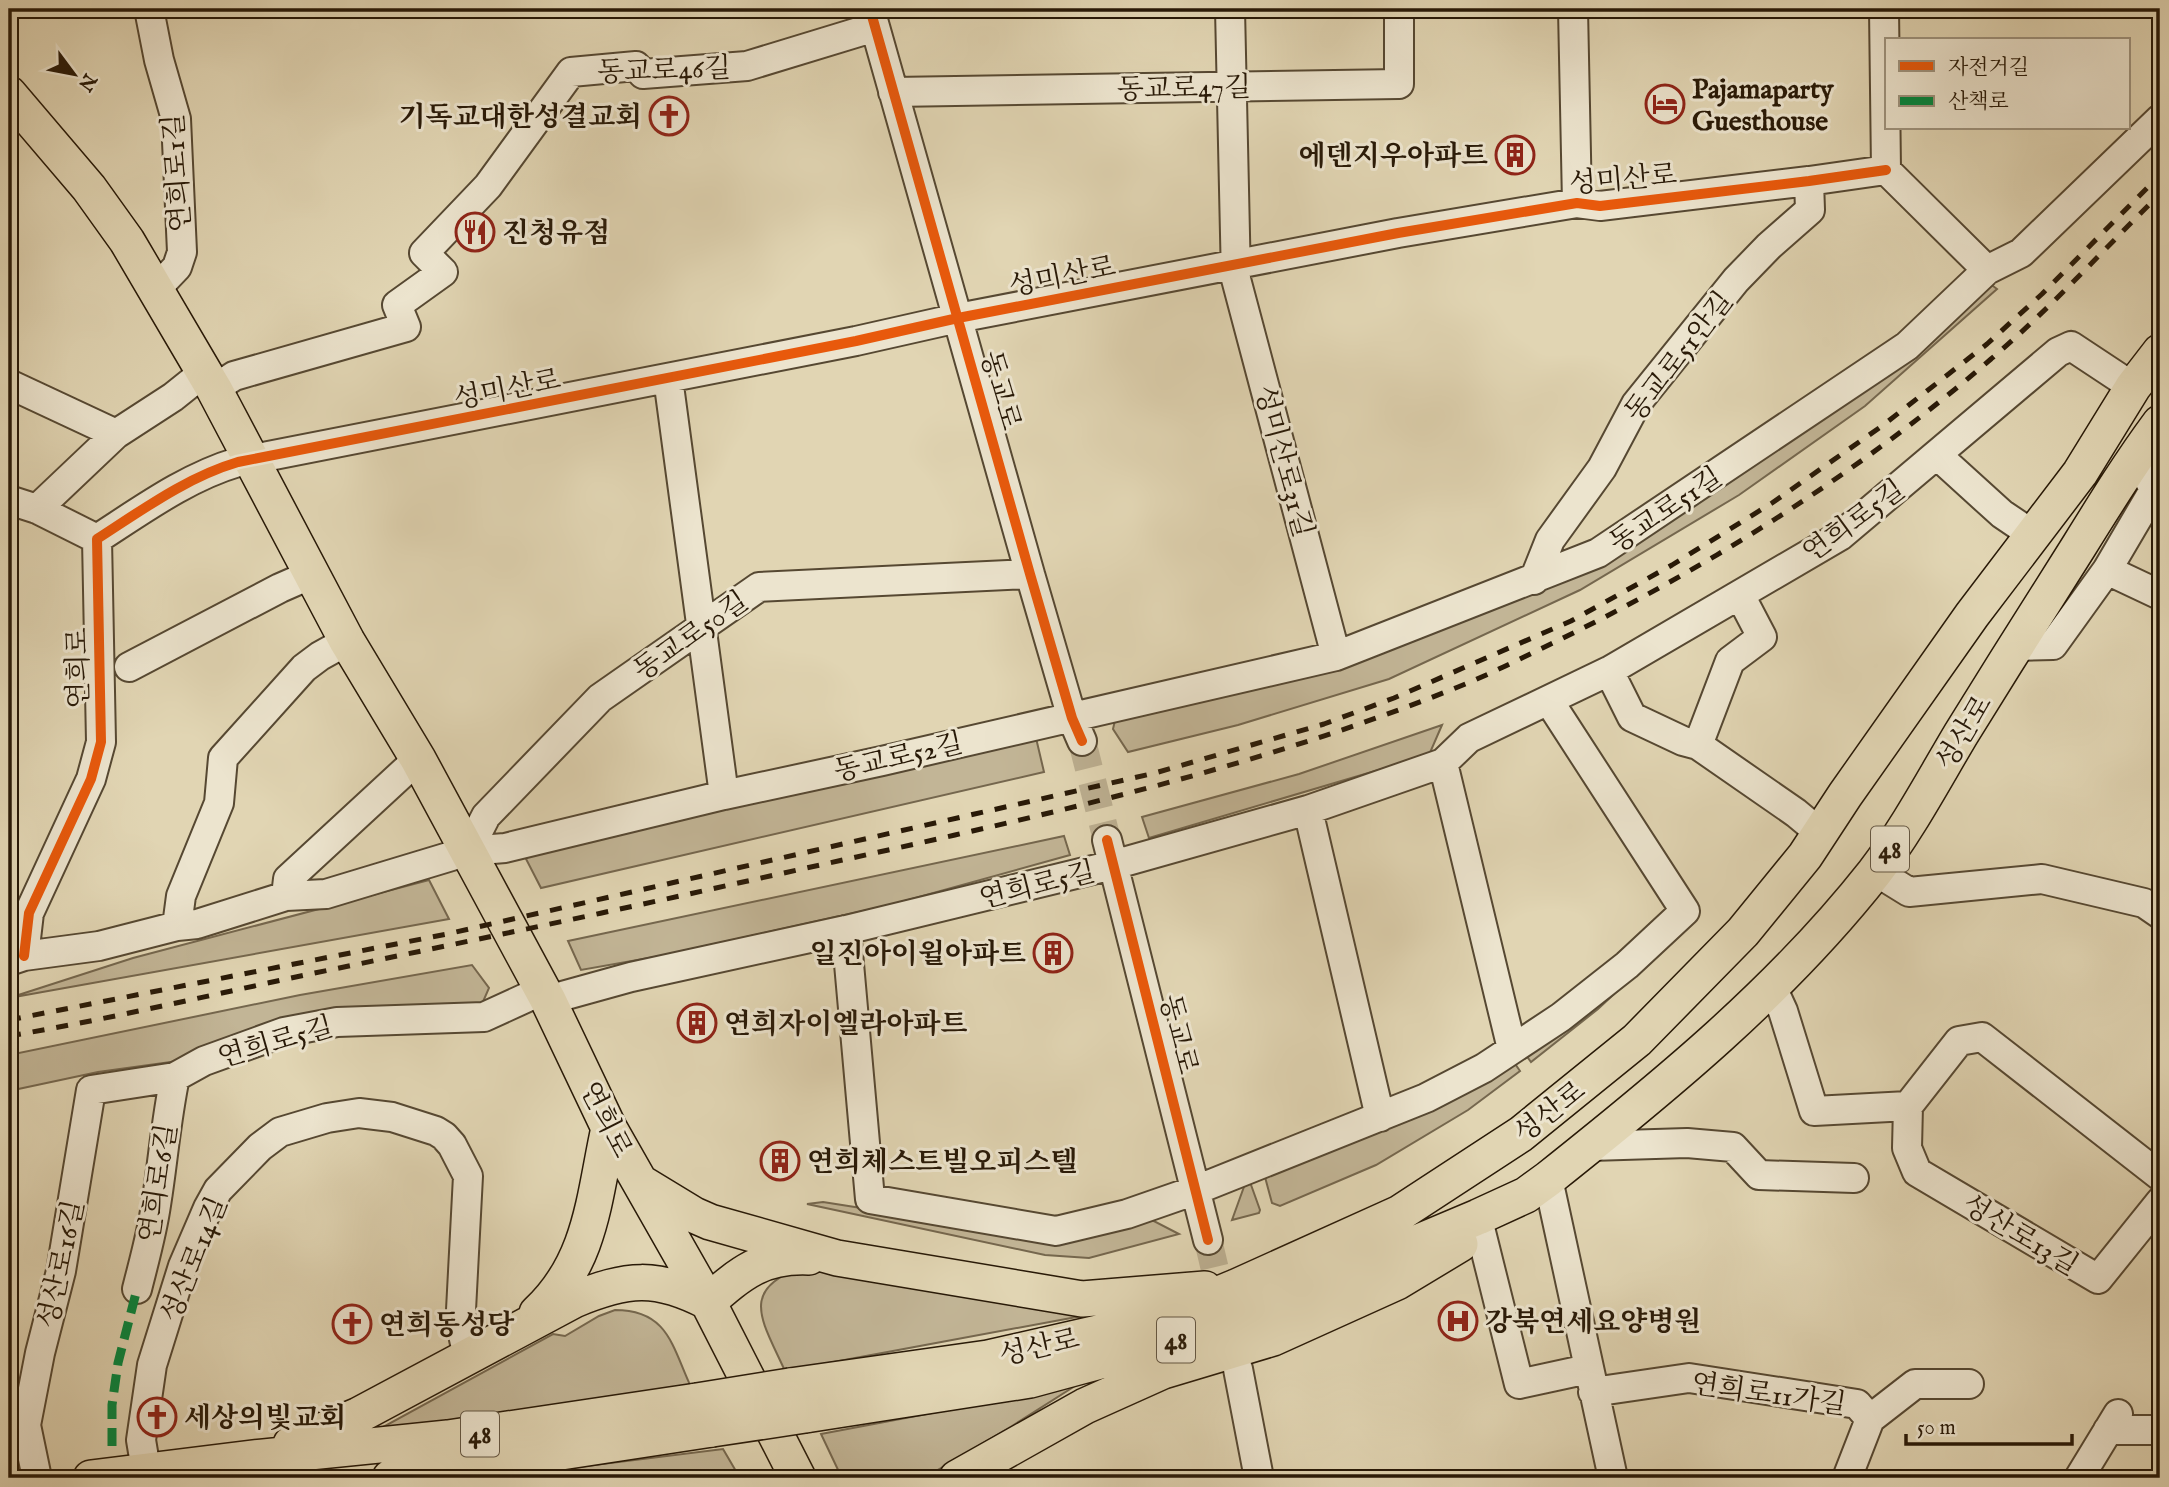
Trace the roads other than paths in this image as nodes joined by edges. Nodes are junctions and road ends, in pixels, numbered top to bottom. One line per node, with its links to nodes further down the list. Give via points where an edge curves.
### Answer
1 (149, 9): 18 (street, 연희로1길, via 176,119 182,252 177,267)
2 (1230, 9): 7 (street, 성미산로31길)
3 (1399, 9): 7 (street, 동교로47길, via 1399,84)
4 (1573, 9): 15 (street, 성미산로)
5 (1884, 9): 8 (street)
6 (872, 18): 9 (street, 동교로); 22 (street, 동교로46길, via 747,66 643,74 636,66 571,72 488,186 424,253 443,272 397,305 406,327)
7 (1231, 85): 9 (street, 동교로47길); 16 (street, 성미산로31길)
8 (1885, 90)
9 (893, 92): 19 (street, 동교로)
10 (9, 94): 18 (main road, 연희로, via 89,188)
11 (2160, 118): 17 (street, 동교로51길, via 2021,253)
12 (1886, 130): 13 (street)
13 (1886, 170): 14 (street, 성미산로); 17 (street)
14 (1809, 181): 15 (street, 성미산로, via 1600,206); 37 (street, 동교로51안길, via 1810,210 1736,280 1636,404 1602,468 1550,540)
15 (1577, 203): 16 (street, 성미산로)
16 (1235, 265): 19 (street, 성미산로); 43 (street, 성미산로31길)
17 (1987, 270): 37 (street, 동교로51길, via 1908,346 1598,553)
18 (156, 289): 22 (main road, 연희로)
19 (958, 318): 21 (street, 성미산로); 36 (street, 동교로)
20 (2160, 352): 24 (main road, 성산로 / 48)
21 (668, 378): 29 (street, 성미산로); 40 (street)
22 (208, 381): 26 (street, via 173,397); 29 (main road, 연희로)
23 (9, 384): 26 (street)
24 (2133, 387): 28 (street, 연희로5길, via 2071,346 2058,352); 32 (main road, 성산로 / 48, via 2080,473)
25 (2160, 423): 27 (main road, 성산로 / 48)
26 (116, 434): 31 (street)
27 (2137, 454): 34 (street, via 2154,490); 42 (main road, 성산로 / 48)
28 (1937, 456): 32 (street); 39 (street, 연희로5길, via 1840,536)
29 (253, 460): 33 (street, via 213,469); 35 (main road, 연희로)
30 (9, 500): 31 (street)
31 (37, 509): 33 (street)
32 (2033, 535): 53 (main road, 성산로 / 48)
33 (97, 539): 61 (street, 연희로, via 101,741 91,779 29,913)
34 (2107, 570): 38 (street); 42 (street, via 2053,645)
35 (312, 574): 41 (main road, 연희로); 44 (street, 연희로)
36 (1030, 574): 40 (street, 동교로50길, via 759,587); 47 (street, 동교로)
37 (1534, 580): 43 (street, 동교로51길)
38 (2155, 582)
39 (1740, 595): 45 (street, 연희로5길); 48 (street, via 1762,637 1730,661)
40 (703, 625): 51 (street); 54 (street, 동교로50길, via 600,698 485,816)
41 (347, 641): 49 (main road, 연희로); 59 (street, via 304,668 223,758 219,803 181,896)
42 (2015, 646): 56 (main road, 성산로 / 48)
43 (1336, 656): 47 (street, 동교로51길)
44 (129, 667)
45 (1609, 671): 46 (street, 연희로5길); 48 (street, via 1632,717)
46 (1549, 701): 50 (street, 연희로5길, via 1469,738); 64 (street, via 1685,911 1627,965)
47 (1077, 729): 51 (street, 동교로52길)
48 (1698, 745): 53 (street)
49 (418, 759): 54 (main road, 연희로); 57 (street, via 288,879)
50 (1443, 763): 52 (street, 연희로5길); 64 (street)
51 (724, 794): 54 (street, 동교로52길, via 505,848)
52 (1308, 810): 55 (street, 연희로5길); 68 (street)
53 (1820, 833): 80 (main road, 성산로 / 48, via 1743,932 1637,1040 1521,1134 1400,1213)
54 (461, 853): 57 (street, 연희로, via 326,894); 63 (main road, 연희로)
55 (1110, 853): 60 (street, 연희로5길); 75 (street, 동교로)
56 (1875, 871): 58 (street, via 1909,892 2042,879 2144,903); 62 (main road, 성산로 / 48)
57 (286, 896): 59 (street, 연희로, via 197,925)
58 (2160, 914)
59 (177, 926): 61 (street, 연희로, via 99,946)
60 (846, 930): 63 (street, 연희로5길); 75 (street, via 870,1199 1056,1231 1127,1214)
61 (16, 959)
62 (1772, 987): 67 (street, via 1814,1111); 70 (main road, 성산로 / 48)
63 (545, 995): 65 (street, 연희로5길, via 484,1017 337,1022 284,1032 204,1061); 69 (main road, 연희로)
64 (1512, 1049): 68 (street, via 1485,1068)
65 (175, 1077): 66 (street, 연희로5길); 81 (street, 연희로6길, via 149,1244)
66 (91, 1090): 95 (street, 성산로16길, via 61,1271 26,1425)
67 (1908, 1106): 71 (street, via 1959,1041 1982,1037); 76 (street, 성산로13길, via 1908,1147 1917,1172 2098,1279)
68 (1380, 1117): 75 (street)
69 (609, 1128): 73 (main road, 연희로); 83 (main road, via 593,1212 575,1265 563,1285)
70 (1591, 1146): 72 (street, 성산로, via 1687,1143 1733,1147 1759,1175); 74 (main road, 성산로 / 48)
71 (2160, 1176)
72 (1843, 1178)
73 (639, 1182): 79 (main road, via 710,1222); 82 (main road, 연희로)
74 (1537, 1187): 77 (main road); 86 (street); 88 (main road, 성산로 / 48, via 1203,1333 1030,1380)
75 (1196, 1190): 78 (street, 동교로)
76 (2160, 1202)
77 (1481, 1233): 86 (street, 연희로11가길, via 1519,1384); 94 (main road, via 1397,1282 1273,1338 1163,1370 1085,1406)
78 (1208, 1240)
79 (837, 1258): 80 (main road, via 1082,1299); 82 (main road, via 794,1256 758,1264)
80 (1237, 1287): 88 (main road, 성산로 / 48, via 1159,1319)
81 (137, 1289)
82 (708, 1302): 83 (main road, via 682,1289 628,1283 574,1300); 98 (main road, 연희로)
83 (517, 1332): 84 (main road)
84 (468, 1357): 92 (main road, via 359,1415); 93 (street, 성산로14길, via 461,1310 468,1177 452,1145 436,1131 374,1114 327,1118 280,1132 218,1190 183,1266 152,1365 141,1440)
85 (1238, 1369): 99 (street)
86 (1591, 1380): 90 (street, 연희로11가길, via 1689,1378 1857,1404); 100 (street)
87 (1969, 1384): 90 (street, 연희로11가길, via 1915,1384)
88 (798, 1401): 89 (main road, 성산로 / 48, bridge)
89 (704, 1415): 92 (main road, 성산로 / 48); 97 (main road, 성산로 / 48)
90 (1870, 1419): 101 (street)
91 (2160, 1430): 102 (street, via 2113,1422)
92 (262, 1457): 93 (main road, 성산로 / 48)
93 (146, 1470): 96 (main road, 성산로 / 48)
94 (967, 1474)
95 (37, 1478)
96 (91, 1478)
97 (390, 1478)
98 (798, 1478)
99 (1259, 1478)
100 (1612, 1478)
101 (1847, 1478)
102 (2079, 1478)

